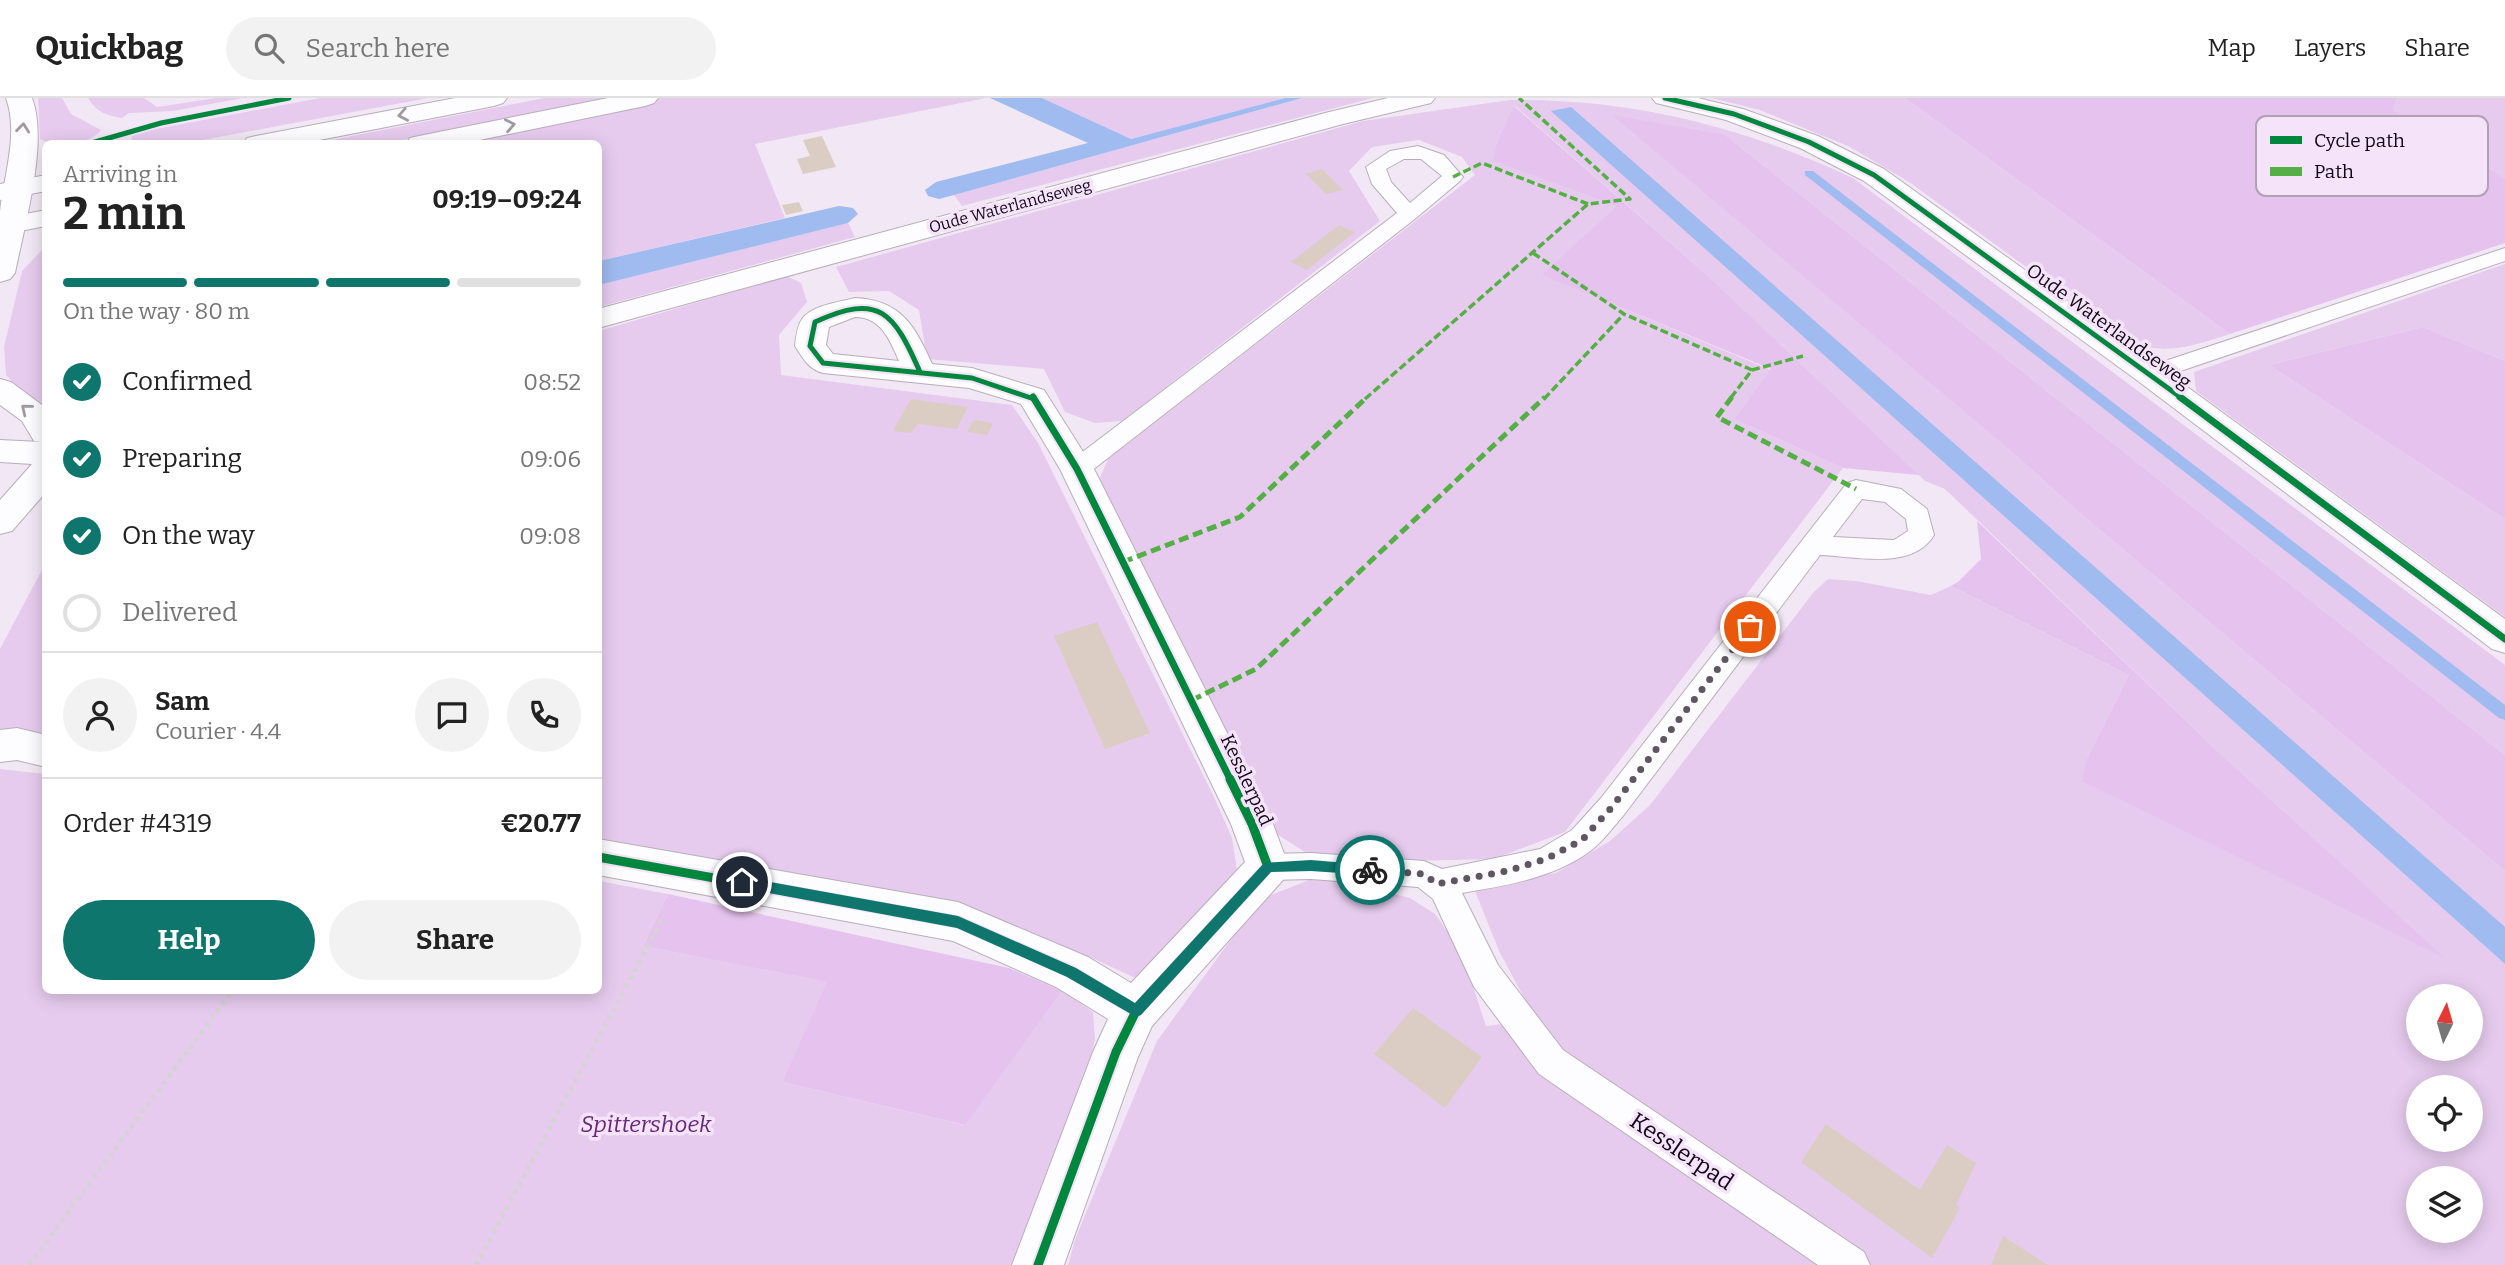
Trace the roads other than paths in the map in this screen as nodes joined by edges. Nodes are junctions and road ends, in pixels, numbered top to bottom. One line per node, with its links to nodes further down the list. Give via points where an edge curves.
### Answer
1 (19, 98): 8 (street, one-way to 1, via 25,114)
2 (494, 98): 6 (street, one-way to 6)
3 (645, 98): 7 (street, one-way to 3)
4 (1422, 98): 14 (street, Oude Waterlandseweg)
5 (1665, 98): 16 (street, Oude Waterlandseweg, via 1734,114 1809,142 1874,175)
6 (277, 140)
7 (439, 140)
8 (22, 188): 11 (street)
9 (1409, 214): 21 (lane)
10 (42, 219): 11 (street)
11 (5, 226): 13 (street)
12 (2505, 254): 16 (lane, Oude Waterlandseweg)
13 (0, 273)
14 (602, 318)
15 (920, 372): 21 (street, Kesslerpad, via 972,378 1033,397)
16 (2149, 374): 25 (street, Oude Waterlandseweg)
17 (0, 389): 18 (street, one-way to 17, via 33,414)
18 (42, 427)
19 (0, 452): 20 (street)
20 (42, 454)
21 (1077, 469): 29 (street, Kesslerpad, via 1246,811)
22 (42, 475): 23 (street)
23 (0, 522)
24 (1813, 545): 30 (lane, via 1582,840 1520,867)
25 (2505, 639)
26 (0, 746): 27 (street, via 17,744)
27 (42, 750)
28 (602, 857): 31 (street, via 958,922 1072,972)
29 (1268, 867): 30 (lane, via 1424,874); 31 (street)
30 (1437, 884): 33 (lane, Kesslerpad, via 1444,889 1486,976 1551,1062)
31 (1136, 1011): 32 (street, via 1116,1052)
32 (1038, 1265)
33 (1851, 1265)

